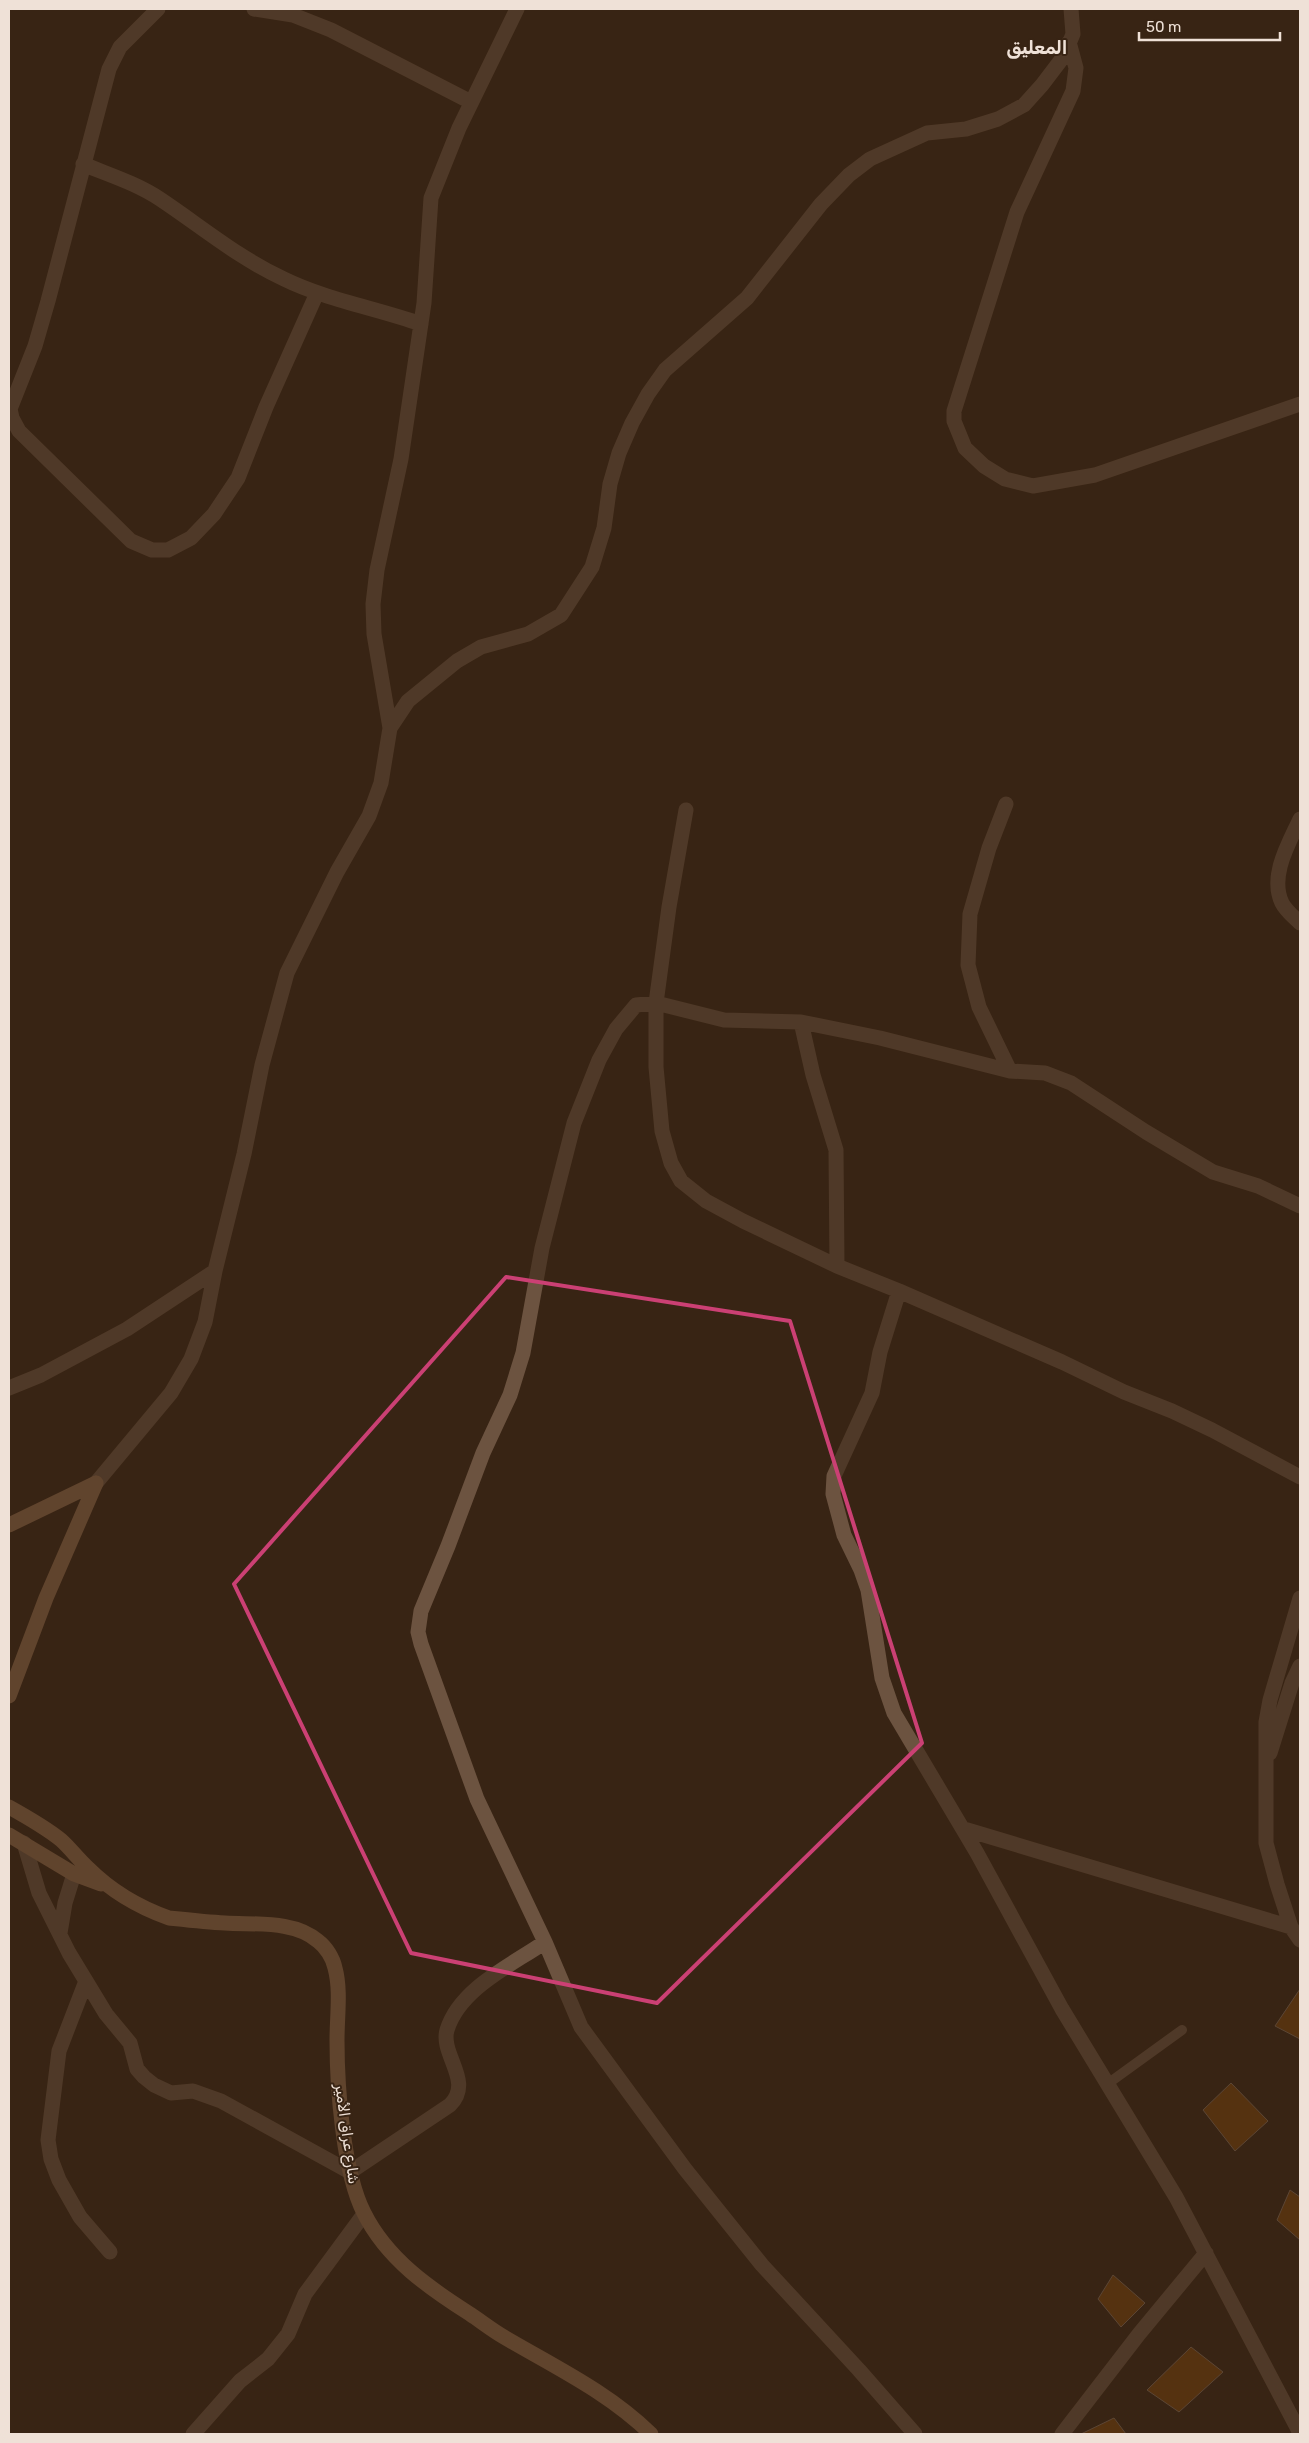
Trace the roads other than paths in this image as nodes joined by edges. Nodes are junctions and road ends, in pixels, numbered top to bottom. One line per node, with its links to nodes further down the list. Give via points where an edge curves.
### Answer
1 (158, 9): 7 (street, via 120,47 109,69)
2 (254, 9): 6 (street, via 293,16 331,30)
3 (517, 9): 6 (street)
4 (1071, 9): 5 (street, via 1073,34)
5 (1070, 42): 10 (street, via 1076,68 1073,90 1017,212 954,411 954,421 966,448 984,466 1005,479 1032,486 1095,475); 11 (street, via 1064,56 1024,105 998,119 966,129 927,133 870,159 849,175 821,204 747,298 665,370 648,394 619,453 610,484 604,528 592,567 561,615 528,634 482,647 457,661 408,701)
6 (471, 102): 9 (street, via 431,198)
7 (83, 164): 8 (street, via 141,188 219,242 284,279); 8 (street, via 66,239 37,337 10,409 19,431 131,541 152,550 168,550 191,538 214,514 238,478)
8 (317, 293): 9 (street)
9 (421, 324): 11 (street, via 401,459 376,570 373,604 374,634)
10 (1300, 404)
11 (390, 728): 21 (street, via 381,783 369,816 287,973 264,1056 237,1187)
12 (1006, 804): 18 (street, via 970,914 968,965 979,1006)
13 (686, 810): 16 (street)
14 (1300, 818): 15 (street, via 1282,859 1278,883 1282,903)
15 (1300, 923)
16 (656, 1003): 17 (street, via 724,1020); 20 (street, via 656,1067 662,1131 675,1172 706,1201); 40 (street, via 636,1005 621,1022 599,1060 581,1104 542,1248 523,1353 510,1395 483,1453 418,1622 430,1674 478,1799)
17 (801, 1022): 18 (street); 20 (street, via 836,1150)
18 (1010, 1071): 19 (street, via 1045,1073 1071,1083 1213,1172 1258,1186)
19 (1300, 1206)
20 (837, 1266): 22 (street)
21 (215, 1271): 23 (street, via 127,1329 41,1375); 25 (street, via 205,1322 191,1359 171,1393)
22 (899, 1291): 24 (street, via 1172,1411); 32 (street, via 880,1352 872,1393 834,1476 833,1494 844,1535 868,1590 882,1678 894,1713)
23 (9, 1388)
24 (1300, 1477)
25 (96, 1483): 26 (main road); 29 (main road, via 46,1598)
26 (9, 1525)
27 (1300, 1598): 30 (street, via 1270,1700 1266,1722)
28 (1300, 1666): 30 (street)
29 (9, 1696)
30 (1266, 1761): 37 (street, via 1266,1843)
31 (9, 1807): 36 (main road, شارع عراق الأمير, via 60,1840)
32 (964, 1829): 37 (street); 43 (street)
33 (9, 1835): 34 (main road, شارع عراق الأمير)
34 (24, 1843): 35 (main road, شارع عراق الأمير); 38 (street, via 39,1894)
35 (74, 1874): 36 (main road, شارع عراق الأمير); 38 (street)
36 (112, 1888): 44 (main road, شارع عراق الأمير, via 138,1906 169,1918 273,1925 292,1928 319,1941 331,1956 337,1980 339,2085)
37 (1290, 1927): 39 (street)
38 (60, 1933): 41 (street)
39 (1300, 1940)
40 (545, 1942): 44 (street, via 481,1985 452,2018 446,2032 458,2078 457,2098); 50 (street, via 581,2026 680,2162 762,2265)
41 (86, 1981): 44 (street, via 116,2029 133,2049 137,2069 154,2085 171,2093 193,2091 221,2101); 46 (street, via 59,2051 48,2140 59,2180 80,2217)
42 (1182, 2030): 43 (lane)
43 (1106, 2085): 47 (street, via 1176,2197)
44 (350, 2172): 45 (main road, شارع عراق الأمير)
45 (364, 2214): 48 (street, via 306,2294 288,2334 268,2359 240,2381); 49 (main road, شارع عراق الأمير, via 387,2248 440,2296 592,2388)
46 (110, 2252)
47 (1206, 2253): 51 (street, via 1138,2334); 52 (street)
48 (193, 2434)
49 (651, 2434)
50 (915, 2434)
51 (1062, 2434)
52 (1300, 2434)

